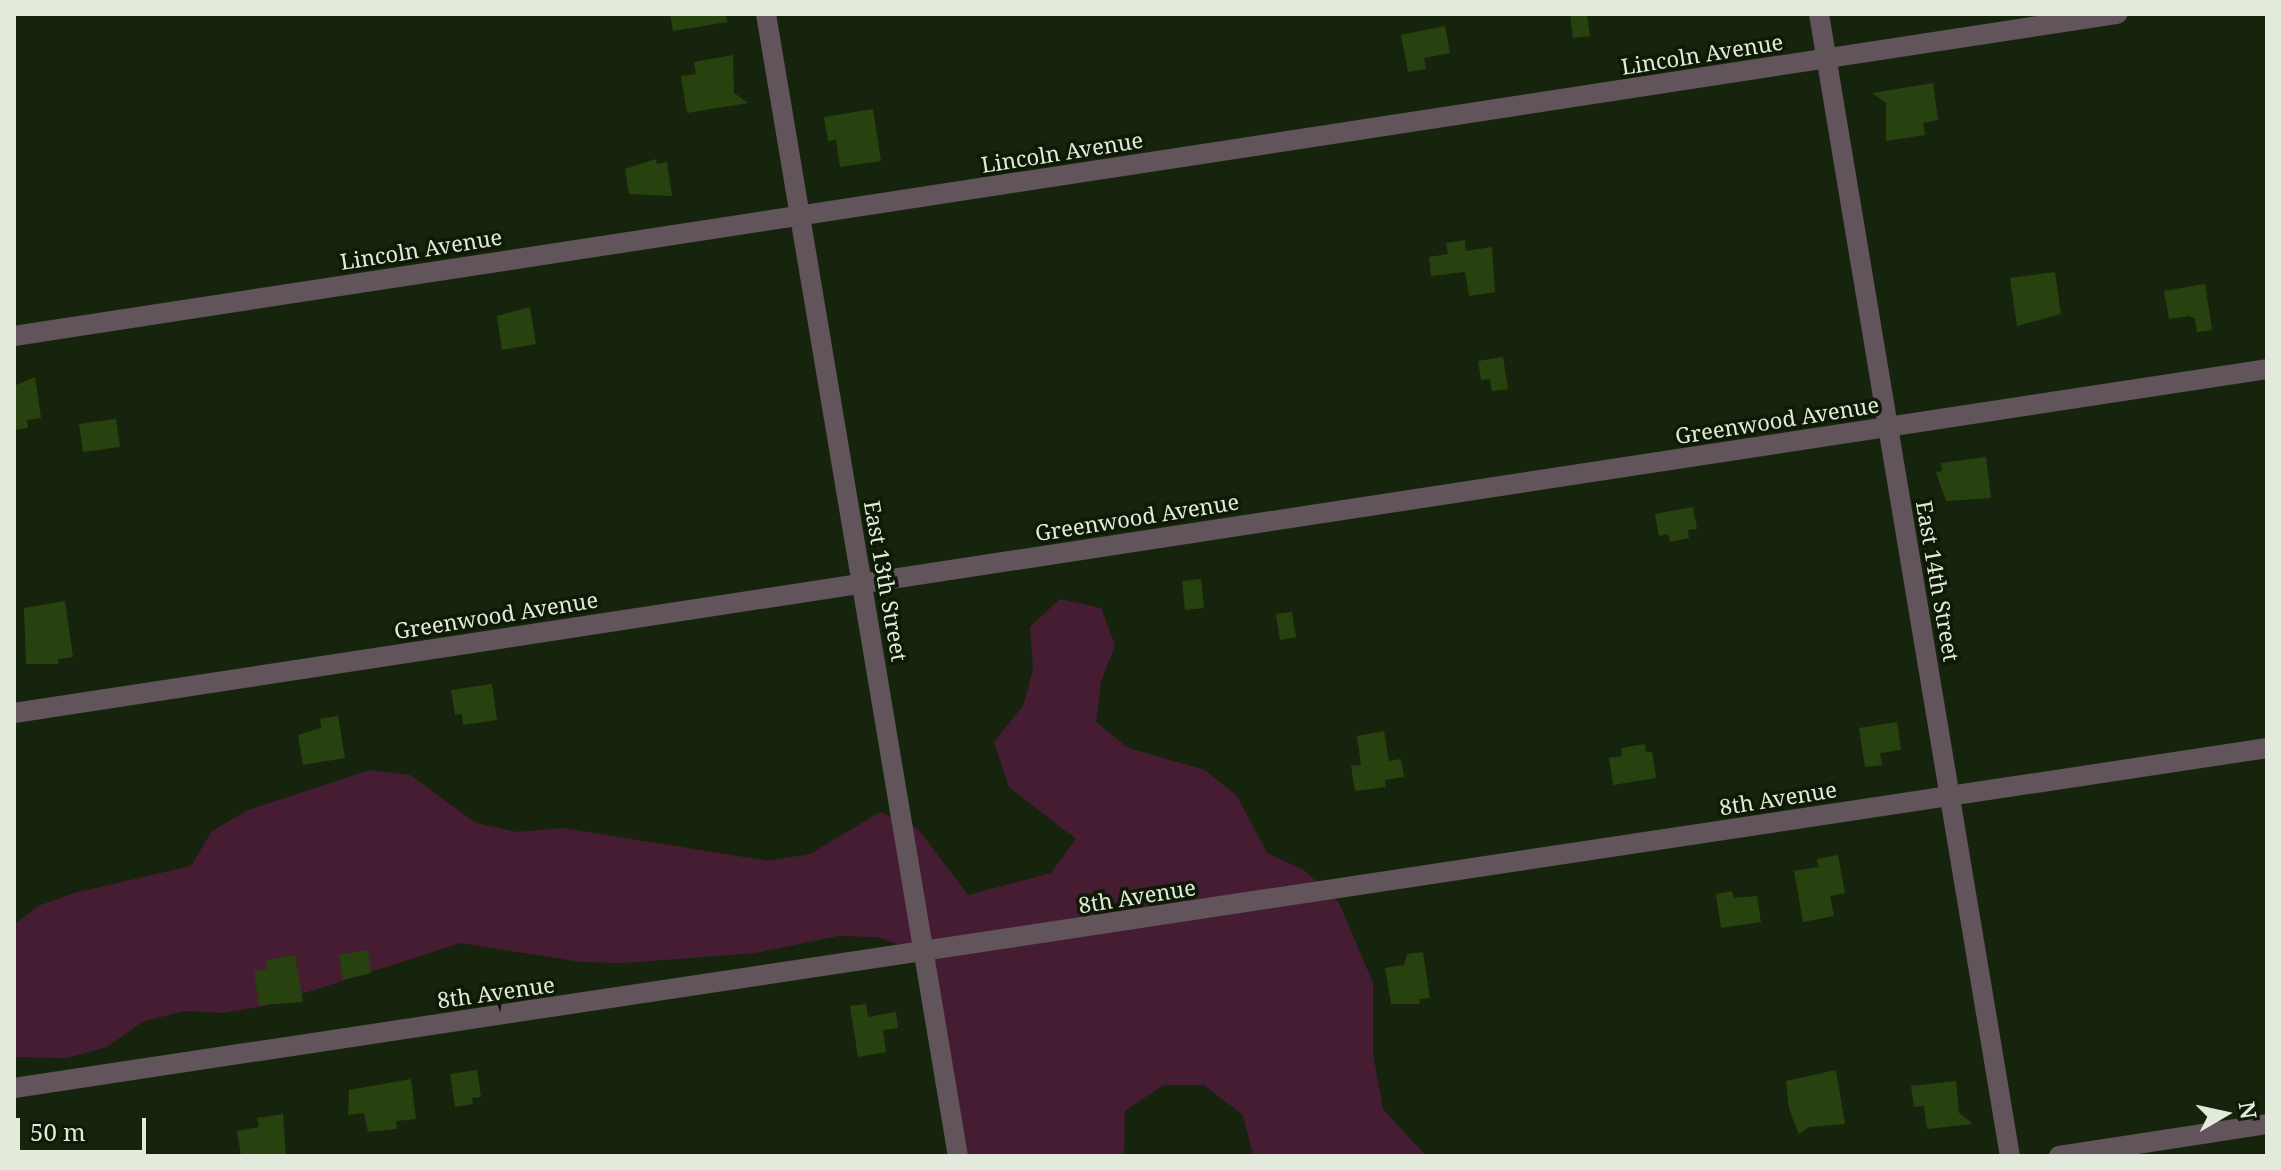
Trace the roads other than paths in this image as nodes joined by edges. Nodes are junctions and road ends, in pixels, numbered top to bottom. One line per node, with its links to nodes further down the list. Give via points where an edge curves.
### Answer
1 (766, 14): 5 (street, East 13th Street)
2 (1819, 14): 4 (street, East 14th Street)
3 (2117, 14): 4 (street, Lincoln Avenue)
4 (1826, 58): 5 (street, Lincoln Avenue); 8 (street, East 14th Street)
5 (800, 216): 6 (street, Lincoln Avenue); 9 (street, East 13th Street)
6 (14, 336)
7 (2267, 369): 8 (street, Greenwood Avenue)
8 (1888, 427): 9 (street, Greenwood Avenue); 12 (street, East 14th Street)
9 (862, 584): 10 (street, Greenwood Avenue); 13 (street, East 13th Street)
10 (14, 713)
11 (2267, 748): 12 (street, 8th Avenue)
12 (1950, 796): 13 (street, 8th Avenue); 17 (street, East 14th Street)
13 (924, 953): 14 (street, 8th Avenue); 16 (street, East 13th Street)
14 (14, 1088)
15 (2267, 1124): 18 (street)
16 (958, 1156)
17 (2010, 1156)
18 (2059, 1156)

